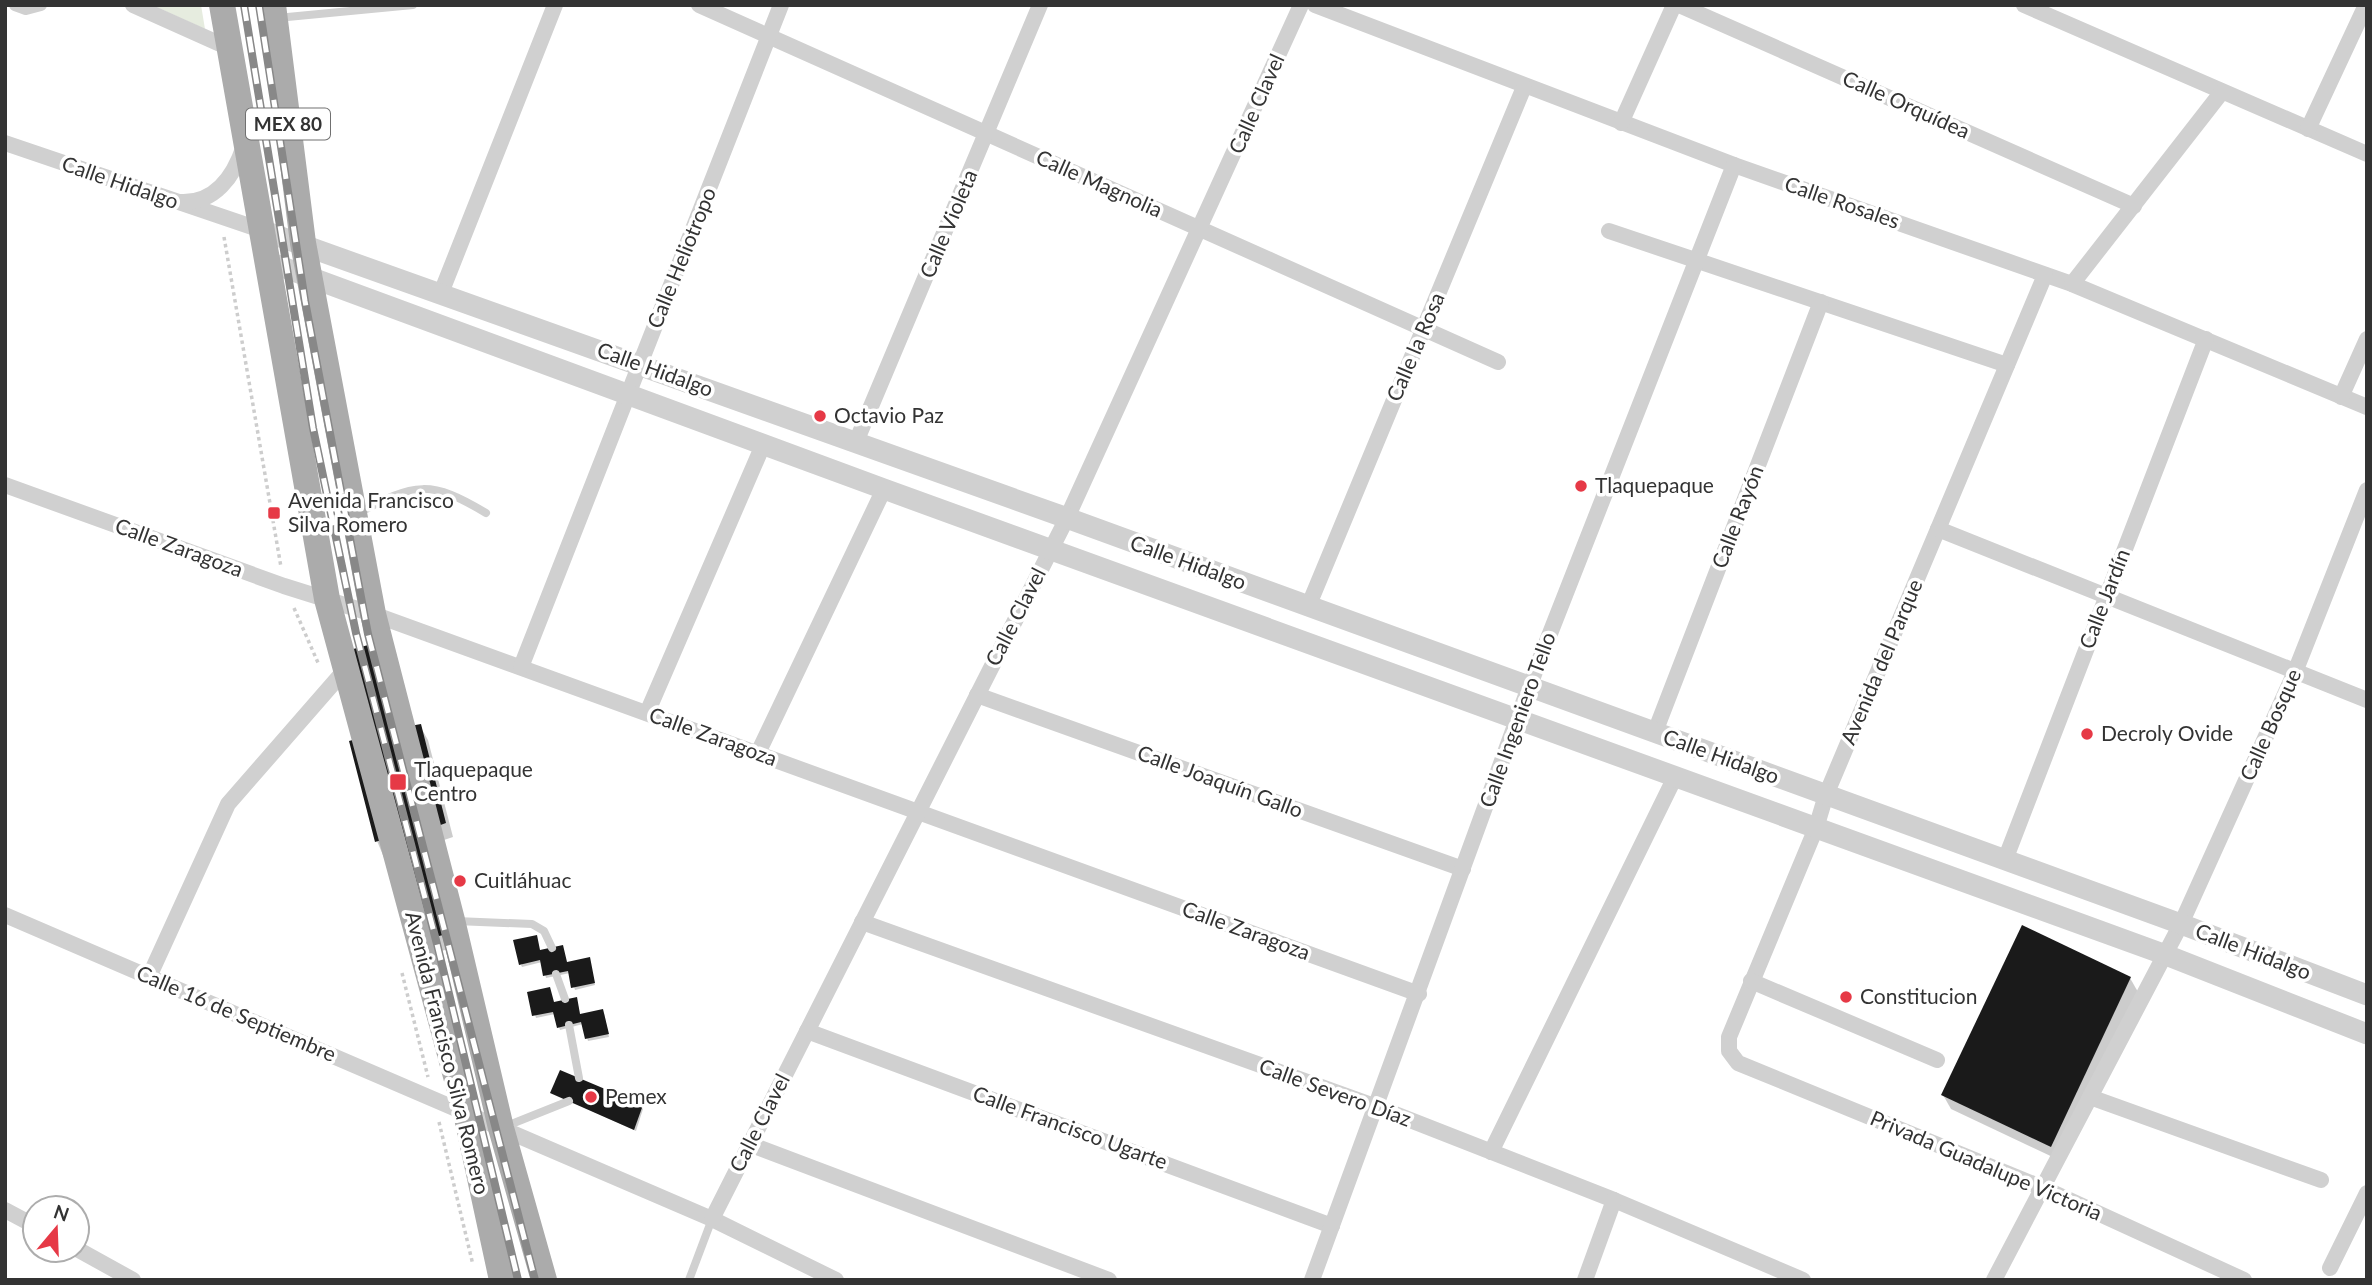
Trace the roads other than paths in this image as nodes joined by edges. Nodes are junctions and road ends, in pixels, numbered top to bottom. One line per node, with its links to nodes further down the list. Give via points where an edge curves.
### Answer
1 (15, 5): 2 (street, via 26,9)
2 (41, 5)
3 (133, 5): 18 (street)
4 (222, 5): 18 (main road, Avenida Francisco Silva Romero / MEX 80)
5 (413, 5): 16 (lane)
6 (555, 5): 39 (street)
7 (699, 5): 17 (street, Calle Magnolia)
8 (781, 5): 17 (street, Calle Heliotropo)
9 (1040, 5): 23 (street, Calle Violeta)
10 (1301, 5): 30 (street, Calle Clavel)
11 (1315, 5): 19 (street, Calle Rosales)
12 (1674, 5): 21 (street)
13 (1679, 5): 29 (street, Calle Orquídea)
14 (2024, 5): 20 (street)
15 (2366, 5): 22 (street)
16 (274, 12): 33 (main road, Avenida Francisco Silva Romero / MEX 80)
17 (769, 38): 23 (street, Calle Magnolia); 45 (street, Calle Heliotropo)
18 (229, 48): 25 (main road, Avenida Francisco Silva Romero / MEX 80)
19 (1524, 87): 21 (street, Calle Rosales); 41 (street, Calle la Rosa)
20 (2221, 93): 22 (street); 29 (street)
21 (1621, 123): 27 (street, Calle Rosales)
22 (2308, 129): 26 (street)
23 (988, 134): 30 (street, Calle Magnolia); 50 (street, Calle Violeta)
24 (5, 143): 28 (street, Calle Hidalgo)
25 (245, 144): 28 (street, via 223,185 200,199); 31 (main road, Avenida Francisco Silva Romero / MEX 80)
26 (2367, 154)
27 (1734, 165): 34 (street, Calle Ingeniero Tello); 36 (street, Calle Rosales)
28 (172, 201): 31 (street, Calle Hidalgo)
29 (2134, 206): 38 (street)
30 (1201, 229): 41 (street, Calle Magnolia); 57 (street, Calle Clavel)
31 (261, 230): 33 (street, Calle Hidalgo); 35 (main road, Avenida Francisco Silva Romero / MEX 80)
32 (1609, 231): 34 (street)
33 (303, 243): 37 (main road, Avenida Francisco Silva Romero / MEX 80); 39 (street, Calle Hidalgo)
34 (1698, 260): 40 (street); 67 (street, Calle Ingeniero Tello)
35 (265, 261): 37 (street, Calle Hidalgo); 61 (main road, Avenida Francisco Silva Romero / MEX 80)
36 (2045, 275): 38 (street, Calle Rosales); 46 (street, Avenida del Parque)
37 (309, 277): 47 (street, Calle Hidalgo); 56 (main road, Avenida Francisco Silva Romero / MEX 80)
38 (2072, 284): 42 (street, Calle Rosales)
39 (441, 293): 45 (street, Calle Hidalgo)
40 (1821, 302): 46 (street); 72 (street, Calle Rayón)
41 (1424, 329): 44 (street, Calle Magnolia); 62 (street, Calle la Rosa)
42 (2206, 339): 48 (street, Calle Rosales); 60 (street, Calle Jardín)
43 (2367, 339): 48 (street)
44 (1498, 362)
45 (640, 365): 47 (street, Calle Heliotropo); 50 (street, Calle Hidalgo)
46 (2007, 365): 58 (street, Avenida del Parque)
47 (628, 395): 51 (street, Calle Hidalgo); 64 (street, Calle Heliotropo)
48 (2341, 397): 49 (street, Calle Rosales)
49 (2367, 407)
50 (856, 442): 57 (street, Calle Hidalgo)
51 (763, 445): 53 (street, Calle Hidalgo); 70 (street)
52 (5, 485): 61 (street, Calle Zaragoza)
53 (884, 489): 59 (street, Calle Hidalgo); 73 (street)
54 (2367, 490): 66 (street, Calle Bosque)
55 (486, 513): 56 (lane, via 452,493 422,488)
56 (354, 515): 63 (main road, Avenida Francisco Silva Romero / MEX 80)
57 (1067, 518): 59 (street, Calle Clavel); 62 (street, Calle Hidalgo)
58 (1938, 529): 60 (street); 75 (street, Avenida del Parque)
59 (1050, 550): 68 (street, Calle Clavel); 71 (street, Calle Hidalgo)
60 (2106, 596): 66 (street); 78 (street, Calle Jardín)
61 (327, 599): 63 (street, Calle Zaragoza); 65 (main road, Avenida Francisco Silva Romero / MEX 80)
62 (1308, 607): 67 (street, Calle Hidalgo)
63 (373, 614): 64 (street, Calle Zaragoza); 81 (main road, Avenida Francisco Silva Romero / MEX 80)
64 (521, 667): 70 (street, Calle Zaragoza)
65 (344, 671): 87 (street, via 228,804); 101 (main road, Avenida Francisco Silva Romero / MEX 80)
66 (2295, 672): 69 (street); 83 (street, Calle Bosque)
67 (1529, 687): 71 (street, Calle Ingeniero Tello); 72 (street, Calle Hidalgo)
68 (977, 695): 76 (street, Calle Clavel); 79 (street, Calle Joaquín Gallo)
69 (2367, 700)
70 (647, 713): 73 (street, Calle Zaragoza)
71 (1517, 719): 74 (street, Calle Hidalgo); 79 (street, Calle Ingeniero Tello)
72 (1655, 732): 75 (street, Calle Hidalgo)
73 (758, 754): 76 (street, Calle Zaragoza)
74 (1675, 777): 77 (street, Calle Hidalgo); 104 (street)
75 (1826, 795): 77 (street, Avenida del Parque); 78 (street, Calle Hidalgo)
76 (918, 812): 82 (street, Calle Clavel); 89 (street, Calle Zaragoza)
77 (1816, 828): 85 (street, Calle Hidalgo); 88 (street, Avenida del Parque)
78 (2005, 860): 83 (street, Calle Hidalgo)
79 (1463, 869): 89 (street, Calle Ingeniero Tello)
80 (5, 915): 87 (street, Calle 16 de Septiembre)
81 (452, 920): 84 (lane, via 531,924 544,931); 102 (main road, Avenida Francisco Silva Romero / MEX 80)
82 (862, 922): 93 (street, Calle Clavel); 100 (street, Calle Severo Díaz)
83 (2181, 924): 85 (street, Calle Bosque); 90 (street, Calle Hidalgo)
84 (552, 948)
85 (2166, 955): 94 (street, Calle Hidalgo); 98 (street, Calle Bosque)
86 (556, 974): 91 (lane)
87 (149, 977): 101 (street, Calle 16 de Septiembre)
88 (1751, 981): 95 (street, Avenida del Parque, via 1729,1037); 96 (street)
89 (1419, 995): 100 (street, Calle Ingeniero Tello)
90 (2367, 995)
91 (565, 999)
92 (569, 1025): 97 (lane)
93 (807, 1031): 103 (street, Calle Clavel); 112 (street, Calle Francisco Ugarte)
94 (2367, 1034)
95 (1729, 1051): 106 (street, Privada Guadalupe Victoria, via 1738,1063)
96 (1937, 1060)
97 (579, 1078)
98 (2090, 1097): 105 (street); 106 (street, Calle Bosque)
99 (569, 1101): 102 (lane)
100 (1377, 1107): 104 (street, Calle Severo Díaz); 112 (street, Calle Ingeniero Tello)
101 (466, 1113): 102 (street, Calle 16 de Septiembre); 118 (main road, Avenida Francisco Silva Romero / MEX 80)
102 (501, 1128): 111 (street, Calle 16 de Septiembre); 119 (main road, Avenida Francisco Silva Romero / MEX 80)
103 (749, 1144): 111 (street, Calle Clavel); 122 (street)
104 (1491, 1152): 108 (street, Calle Severo Díaz)
105 (2321, 1180)
106 (2043, 1188): 126 (street, Calle Bosque); 127 (street, Privada Guadalupe Victoria)
107 (2367, 1193): 115 (street)
108 (1614, 1200): 124 (street); 125 (street, Calle Severo Díaz)
109 (5, 1210): 110 (street)
110 (21, 1219)
111 (712, 1219): 120 (lane); 121 (street, Calle 16 de Septiembre)
112 (1332, 1226): 123 (street, Calle Ingeniero Tello)
113 (91, 1257): 114 (street)
114 (103, 1263): 116 (street); 117 (street)
115 (2330, 1268)
116 (115, 1280)
117 (134, 1280)
118 (502, 1280)
119 (544, 1280)
120 (689, 1280)
121 (836, 1280)
122 (1109, 1280)
123 (1312, 1280)
124 (1585, 1280)
125 (1803, 1280)
126 (1994, 1280)
127 (2244, 1280)

